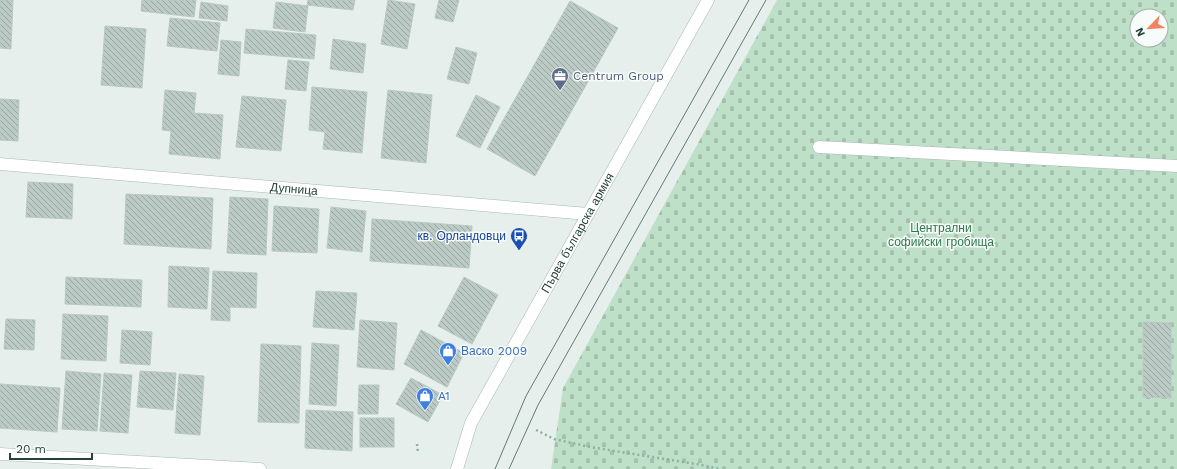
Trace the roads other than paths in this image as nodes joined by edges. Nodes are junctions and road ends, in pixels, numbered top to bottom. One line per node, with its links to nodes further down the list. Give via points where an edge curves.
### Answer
1 (708, 0): 5 (street, Първа българска армия)
2 (819, 147): 4 (street)
3 (0, 164): 5 (street, Дупница)
4 (1177, 166)
5 (588, 214): 8 (street, Първа българска армия, via 471,423)
6 (0, 454): 7 (street)
7 (260, 469)
8 (457, 469)

